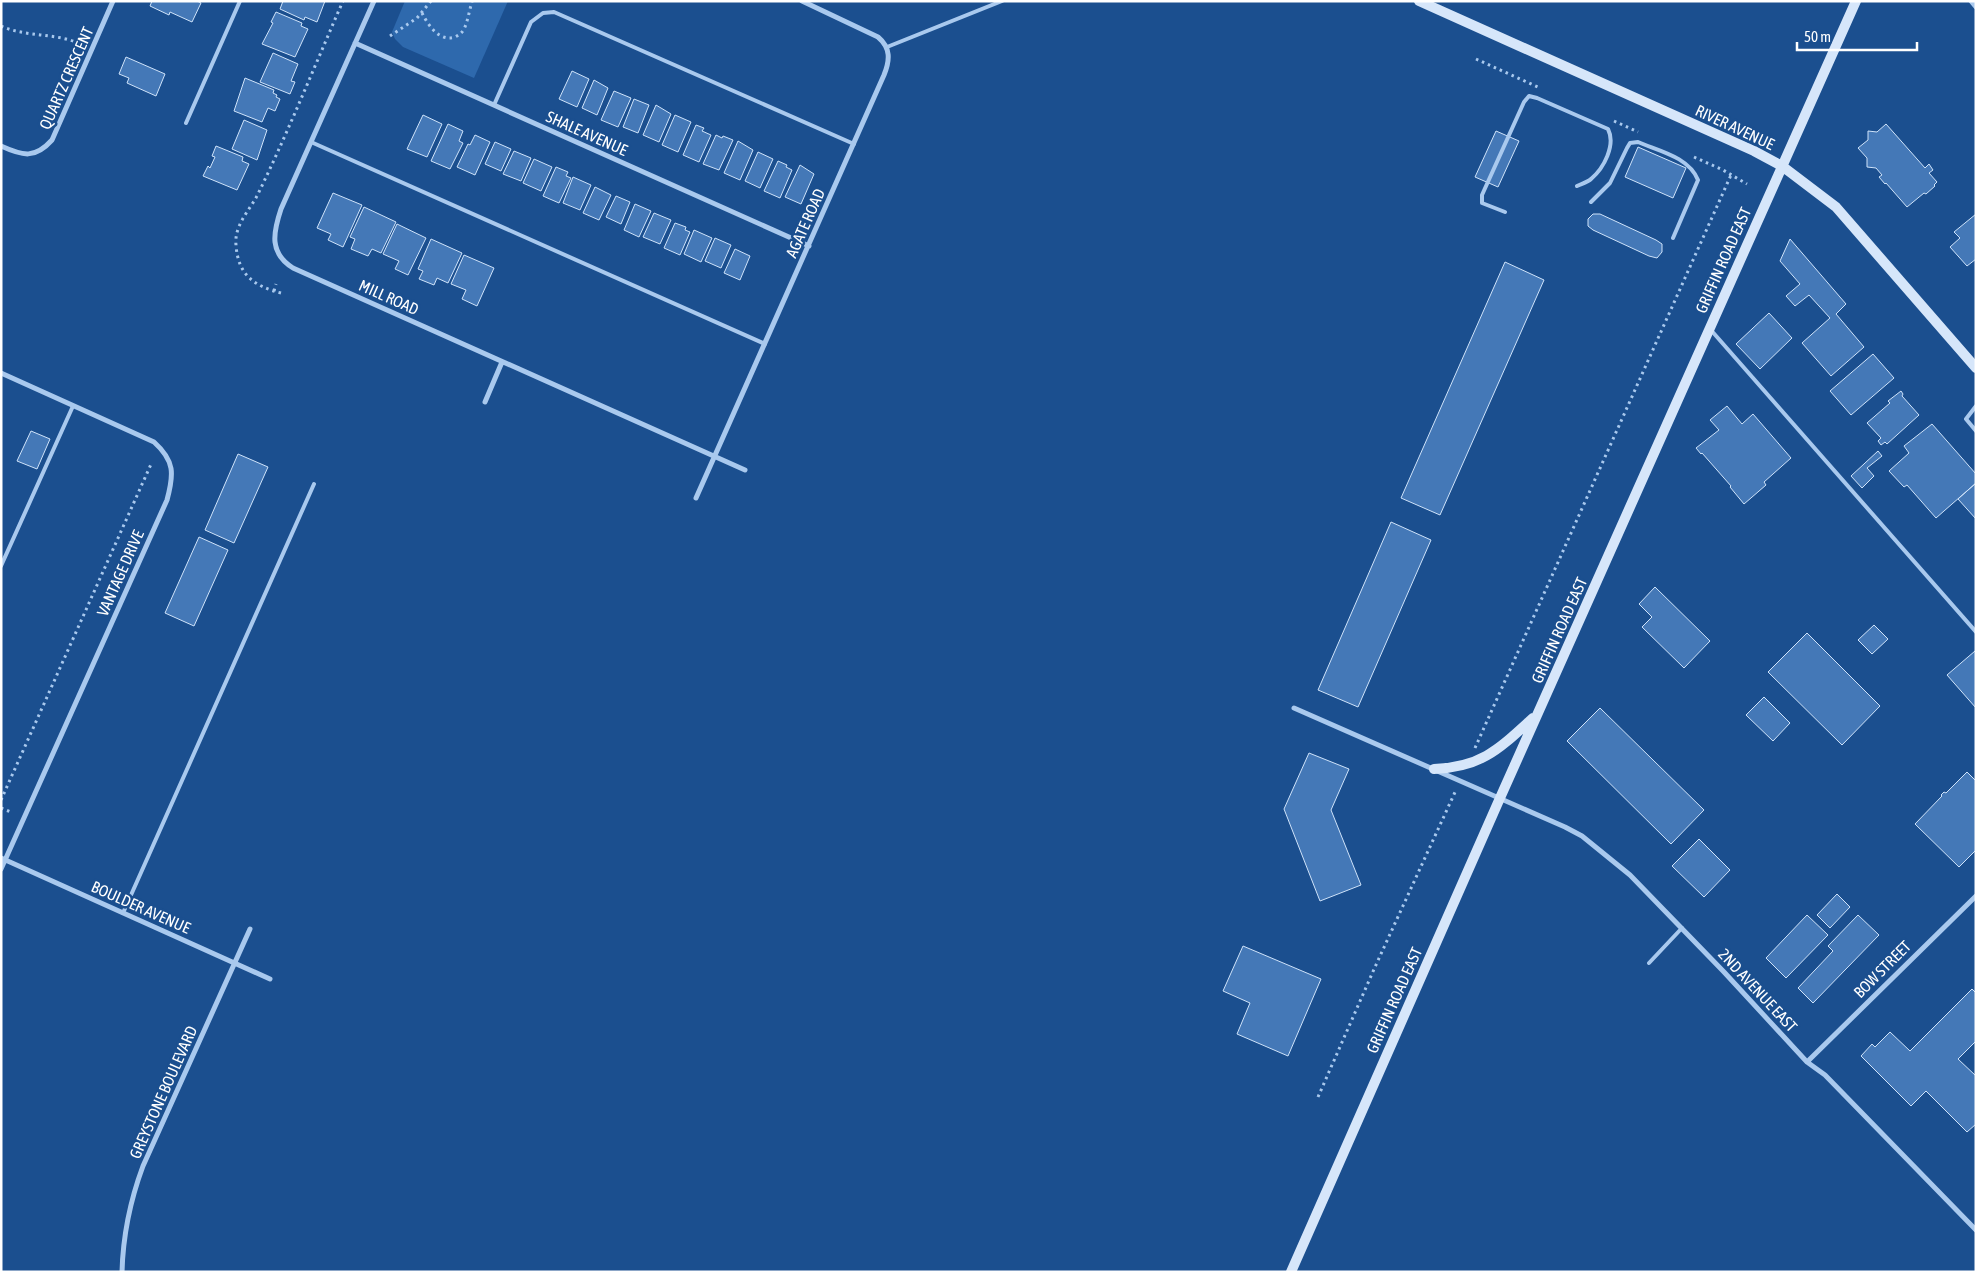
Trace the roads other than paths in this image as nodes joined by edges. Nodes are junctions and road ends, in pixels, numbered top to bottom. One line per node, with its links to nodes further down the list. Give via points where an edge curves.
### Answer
1 (114, 1): 16 (street, QUARTZ CRESCENT, via 52,140 34,154 16,153)
2 (240, 1): 13 (lane)
3 (374, 1): 10 (street, MILL ROAD)
4 (802, 1): 11 (street, via 870,31)
5 (1002, 1): 11 (lane)
6 (1419, 1): 17 (main road, RIVER AVENUE)
7 (1856, 1): 17 (main road, GRIFFIN ROAD EAST)
8 (1971, 1): 9 (street)
9 (1976, 7)
10 (355, 43): 12 (street, SHALE AVENUE); 14 (street, MILL ROAD)
11 (887, 47): 15 (street, AGATE ROAD, via 887,66)
12 (494, 105): 15 (lane, via 531,22 543,13 554,12); 22 (street, SHALE AVENUE)
13 (186, 123)
14 (311, 142): 24 (lane); 25 (street, MILL ROAD, via 276,226 274,238 283,262)
15 (854, 144): 22 (street, AGATE ROAD)
16 (1, 146)
17 (1782, 166): 23 (main road, GRIFFIN ROAD EAST); 26 (main road, RIVER AVENUE, via 1848,219)
18 (1577, 186): 20 (lane, via 1590,180 1602,166 1611,144 1608,129 1529,96 1482,195 1482,203)
19 (1592, 202): 21 (lane, via 1610,183 1630,143 1638,142 1687,163 1698,180)
20 (1505, 212)
21 (1673, 238)
22 (809, 246): 24 (street, AGATE ROAD)
23 (1709, 328): 37 (lane); 39 (main road, GRIFFIN ROAD EAST)
24 (765, 344): 32 (street, AGATE ROAD)
25 (502, 362): 28 (street); 32 (street, MILL ROAD)
26 (1976, 368)
27 (1, 373): 29 (street, VANTAGE DRIVE)
28 (484, 402)
29 (73, 406): 36 (lane); 42 (street, VANTAGE DRIVE, via 154,442 169,460 171,485)
30 (1976, 406): 31 (lane, via 1966,419)
31 (1976, 431)
32 (715, 457): 33 (street, MILL ROAD); 35 (street, AGATE ROAD)
33 (745, 470)
34 (314, 484): 45 (lane)
35 (696, 498)
36 (1, 566)
37 (1976, 632)
38 (1294, 708): 40 (street, 2ND AVENUE EAST)
39 (1537, 714): 40 (main road, via 1505,744 1481,759 1454,768); 41 (main road, GRIFFIN ROAD EAST)
40 (1434, 769): 41 (street, 2ND AVENUE EAST)
41 (1500, 798): 46 (street, 2ND AVENUE EAST, via 1582,836 1630,875); 54 (main road, GRIFFIN ROAD EAST)
42 (3, 859): 43 (street, VANTAGE DRIVE); 45 (street, BOULDER AVENUE)
43 (1, 868)
44 (1976, 896): 51 (street, BOW STREET)
45 (123, 913): 48 (street, BOULDER AVENUE)
46 (1682, 928): 49 (lane); 51 (street, 2ND AVENUE EAST)
47 (250, 929): 48 (street, GREYSTONE BOULEVARD)
48 (235, 963): 50 (street, BOULDER AVENUE); 53 (street, GREYSTONE BOULEVARD, via 143,1166 133,1194 123,1247)
49 (1649, 963)
50 (270, 978)
51 (1807, 1062): 52 (street, 2ND AVENUE EAST, via 1825,1075)
52 (1976, 1230)
53 (122, 1272)
54 (1291, 1272)

